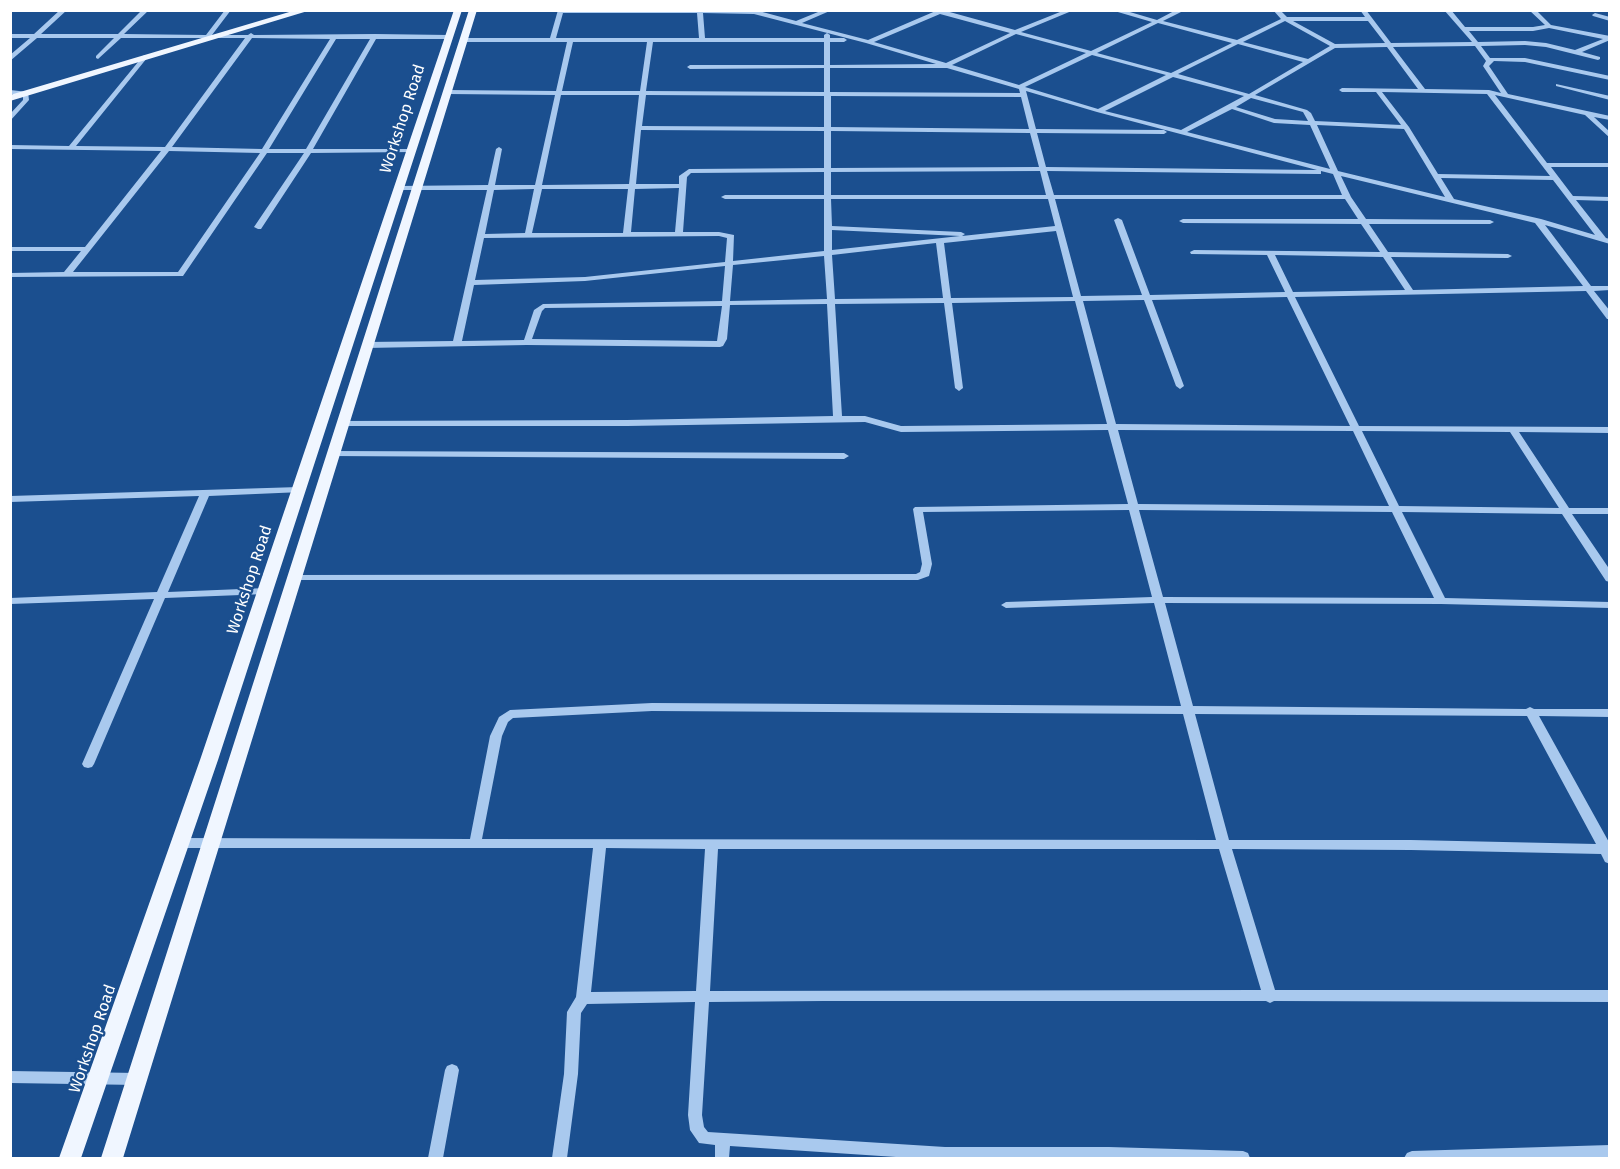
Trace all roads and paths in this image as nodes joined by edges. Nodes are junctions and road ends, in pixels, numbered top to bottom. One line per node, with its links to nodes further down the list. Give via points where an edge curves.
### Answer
1 (64, 10): 35 (street)
2 (146, 10): 30 (street)
3 (228, 10): 31 (street)
4 (307, 10): 32 (main road)
5 (458, 10): 38 (main road, Workshop Road)
6 (473, 10): 38 (main road, Workshop Road)
7 (829, 10): 25 (street)
8 (1071, 10): 29 (street)
9 (1114, 10): 24 (street)
10 (1182, 10): 24 (street)
11 (1276, 10): 21 (street)
12 (1363, 10): 22 (street)
13 (1447, 10): 27 (street)
14 (1532, 10): 26 (street)
15 (561, 11): 16 (street); 40 (street)
16 (700, 11): 17 (street); 46 (street)
17 (735, 11): 20 (street)
18 (942, 11): 29 (street); 47 (street)
19 (1595, 15): 23 (street)
20 (776, 18): 25 (street); 43 (street)
21 (1285, 19): 22 (street); 48 (street); 50 (street)
22 (1369, 19): 51 (street)
23 (1610, 19)
24 (1159, 22): 48 (street); 52 (street)
25 (796, 23): 28 (street)
26 (1549, 26): 27 (street); 39 (street)
27 (1464, 29): 49 (street)
28 (827, 31): 44 (street); 45 (street)
29 (1016, 32): 52 (street); 60 (street)
30 (120, 35): 31 (street); 35 (street); 54 (street)
31 (209, 35): 32 (street)
32 (220, 35): 33 (street); 55 (main road)
33 (251, 35): 36 (street); 96 (street)
34 (10, 36): 35 (street)
35 (38, 36): 57 (street)
36 (335, 36): 37 (street); 97 (street)
37 (375, 36): 38 (street); 99 (street)
38 (456, 38): 40 (street); 71 (main road, Workshop Road); 98 (main road, Workshop Road)
39 (1609, 38): 53 (street)
40 (553, 40): 41 (street)
41 (570, 40): 42 (street); 72 (street)
42 (650, 40): 46 (street); 74 (street)
43 (780, 40): 44 (street); 46 (street)
44 (827, 40): 45 (street); 62 (street)
45 (859, 40): 47 (street)
46 (702, 41)
47 (868, 42): 60 (street)
48 (1237, 42): 58 (street); 63 (street)
49 (1477, 44): 51 (street); 53 (street, via 1536,44); 59 (street)
50 (1334, 46): 51 (street); 58 (street)
51 (1390, 46): 69 (street)
52 (1093, 52): 63 (street); 66 (street)
53 (1576, 52): 56 (street)
54 (98, 57)
55 (145, 57): 73 (main road); 94 (street)
56 (1598, 57)
57 (10, 59)
58 (1308, 61): 78 (street)
59 (1489, 61): 64 (street, via 1525,60); 77 (street, via 1486,66)
60 (946, 66): 62 (street); 66 (street)
61 (690, 67): 62 (street)
62 (828, 67): 75 (street)
63 (1171, 74): 78 (street); 82 (street)
64 (1609, 77)
65 (1558, 85): 80 (street)
66 (1022, 90): 75 (street); 82 (street); 90 (street)
67 (1342, 90): 68 (street)
68 (1377, 90): 69 (street); 87 (street)
69 (1422, 90): 76 (street)
70 (10, 92): 73 (street)
71 (447, 92): 72 (street); 112 (main road, Workshop Road)
72 (560, 92): 74 (street); 109 (street)
73 (26, 93): 79 (main road); 85 (street, via 23,106)
74 (644, 93): 75 (street); 88 (street)
75 (827, 93): 89 (street)
76 (1490, 93): 77 (street); 100 (street)
77 (1505, 94): 83 (street)
78 (1251, 95): 81 (street); 86 (street, via 1305,111)
79 (10, 98)
80 (1610, 98)
81 (1231, 107): 86 (street, via 1274,121); 91 (street)
82 (1099, 111): 91 (street)
83 (1586, 112): 84 (street); 92 (street)
84 (1610, 118)
85 (10, 119)
86 (1313, 124): 87 (street); 104 (street)
87 (1406, 127): 105 (street)
88 (638, 128): 89 (street); 110 (street)
89 (826, 128): 90 (street); 102 (street)
90 (1032, 130): 91 (street); 103 (street)
91 (1184, 132): 104 (street)
92 (1610, 136)
93 (10, 147): 94 (street)
94 (70, 149): 96 (street)
95 (499, 149): 108 (street)
96 (166, 150): 97 (street); 136 (street)
97 (264, 150): 99 (street); 143 (street, via 180,274)
98 (411, 151): 99 (street); 111 (main road, Workshop Road)
99 (308, 152): 125 (street)
100 (1545, 165): 101 (street); 106 (street)
101 (1610, 165)
102 (826, 169): 103 (street); 107 (street, via 690,171 683,176); 114 (street)
103 (1041, 169): 104 (street); 116 (street)
104 (1334, 172): 115 (street); 119 (street)
105 (1437, 176): 106 (street); 119 (street)
106 (1555, 178): 117 (street)
107 (683, 186): 110 (street); 128 (street)
108 (490, 187): 109 (street); 112 (street); 131 (street)
109 (539, 187): 110 (street); 129 (street)
110 (632, 187): 130 (street)
111 (399, 188): 112 (street); 169 (main road, Workshop Road)
112 (416, 188): 158 (main road, Workshop Road)
113 (724, 197): 114 (street)
114 (827, 197): 116 (street); 126 (street)
115 (1347, 197): 116 (street); 121 (street)
116 (1050, 198): 127 (street)
117 (1571, 198): 118 (street); 133 (street)
118 (1610, 199)
119 (1451, 200): 122 (street)
120 (1118, 220): 150 (street)
121 (1361, 221): 123 (street); 124 (street); 140 (street)
122 (1538, 221): 133 (street); 146 (street)
123 (1183, 222)
124 (1490, 222)
125 (258, 227)
126 (827, 228): 132 (street); 137 (street)
127 (1058, 228): 132 (street); 151 (street)
128 (679, 234): 130 (street); 142 (street, via 727,235)
129 (528, 235): 130 (street); 131 (street)
130 (627, 235)
131 (480, 236): 145 (street)
132 (989, 236): 134 (street)
133 (1606, 241)
134 (940, 242): 137 (street); 152 (street)
135 (10, 249): 136 (street)
136 (86, 249): 143 (street)
137 (828, 252): 142 (street); 153 (street)
138 (1194, 252): 139 (street)
139 (1270, 254): 140 (street); 149 (street)
140 (1388, 255): 141 (street); 148 (street)
141 (1508, 256)
142 (727, 263): 145 (street, via 585,279); 154 (street)
143 (67, 274): 144 (street)
144 (10, 275)
145 (471, 283): 157 (street)
146 (1587, 288): 147 (street); 148 (street); 155 (street)
147 (1610, 288)
148 (1411, 293): 149 (street)
149 (1289, 294): 150 (street); 164 (street)
150 (1149, 298): 151 (street); 159 (street)
151 (1076, 299): 152 (street); 163 (street)
152 (948, 300): 153 (street); 160 (street)
153 (832, 301): 154 (street); 161 (street)
154 (725, 303): 156 (street, via 543,306 536,314); 156 (street, via 720,344)
155 (1610, 316)
156 (527, 342): 157 (street)
157 (457, 344): 158 (street)
158 (366, 345): 162 (main road, Workshop Road)
159 (1180, 386)
160 (959, 388)
161 (838, 419): 162 (street); 163 (street, via 865,419 901,429)
162 (342, 424): 167 (main road, Workshop Road)
163 (1112, 427): 164 (street); 172 (street)
164 (1354, 429): 165 (street); 173 (street)
165 (1513, 430): 166 (street); 174 (street)
166 (1610, 430)
167 (333, 454): 168 (street); 176 (main road, Workshop Road)
168 (844, 456)
169 (299, 490): 170 (street); 178 (main road, Workshop Road)
170 (205, 494): 171 (street); 179 (street)
171 (10, 499)
172 (1134, 507): 173 (street); 176 (street, via 918,509 927,564 925,573 918,577); 180 (street)
173 (1398, 511): 174 (street); 182 (street)
174 (1564, 511): 175 (street); 177 (street)
175 (1610, 511)
176 (294, 578): 190 (main road, Workshop Road)
177 (1610, 579)
178 (266, 591): 179 (street); 189 (main road, Workshop Road)
179 (161, 595): 181 (street); 188 (street)
180 (1158, 600): 182 (street); 184 (street); 185 (street)
181 (10, 601)
182 (1441, 601): 183 (street)
183 (1610, 605)
184 (1006, 606)
185 (1187, 710): 186 (street); 191 (street, via 652,707 510,714 502,720 496,736); 194 (street)
186 (1530, 711): 187 (street); 195 (street)
187 (1610, 713)
188 (88, 764)
189 (181, 843): 190 (street); 202 (main road, Workshop Road)
190 (211, 843): 191 (street); 203 (main road, Workshop Road)
191 (475, 843): 192 (street)
192 (600, 844): 193 (street); 199 (street)
193 (712, 845): 194 (street); 196 (street)
194 (1224, 845): 195 (street, via 1411,845); 198 (street)
195 (1608, 852)
196 (702, 996): 198 (street); 199 (street); 204 (street, via 697,1130 704,1138)
197 (1610, 996): 198 (street)
198 (1270, 997)
199 (582, 998): 211 (street, via 574,1012 571,1074)
200 (452, 1070): 210 (street)
201 (10, 1077): 202 (street)
202 (98, 1079): 203 (street); 208 (main road, Workshop Road)
203 (138, 1079): 209 (main road, Workshop Road)
204 (723, 1141): 206 (street); 212 (street)
205 (1610, 1152): 214 (street)
206 (945, 1156): 207 (street)
207 (1109, 1156): 213 (street)
208 (70, 1158)
209 (112, 1158)
210 (435, 1158)
211 (559, 1158)
212 (722, 1158)
213 (1243, 1158)
214 (1412, 1158)

